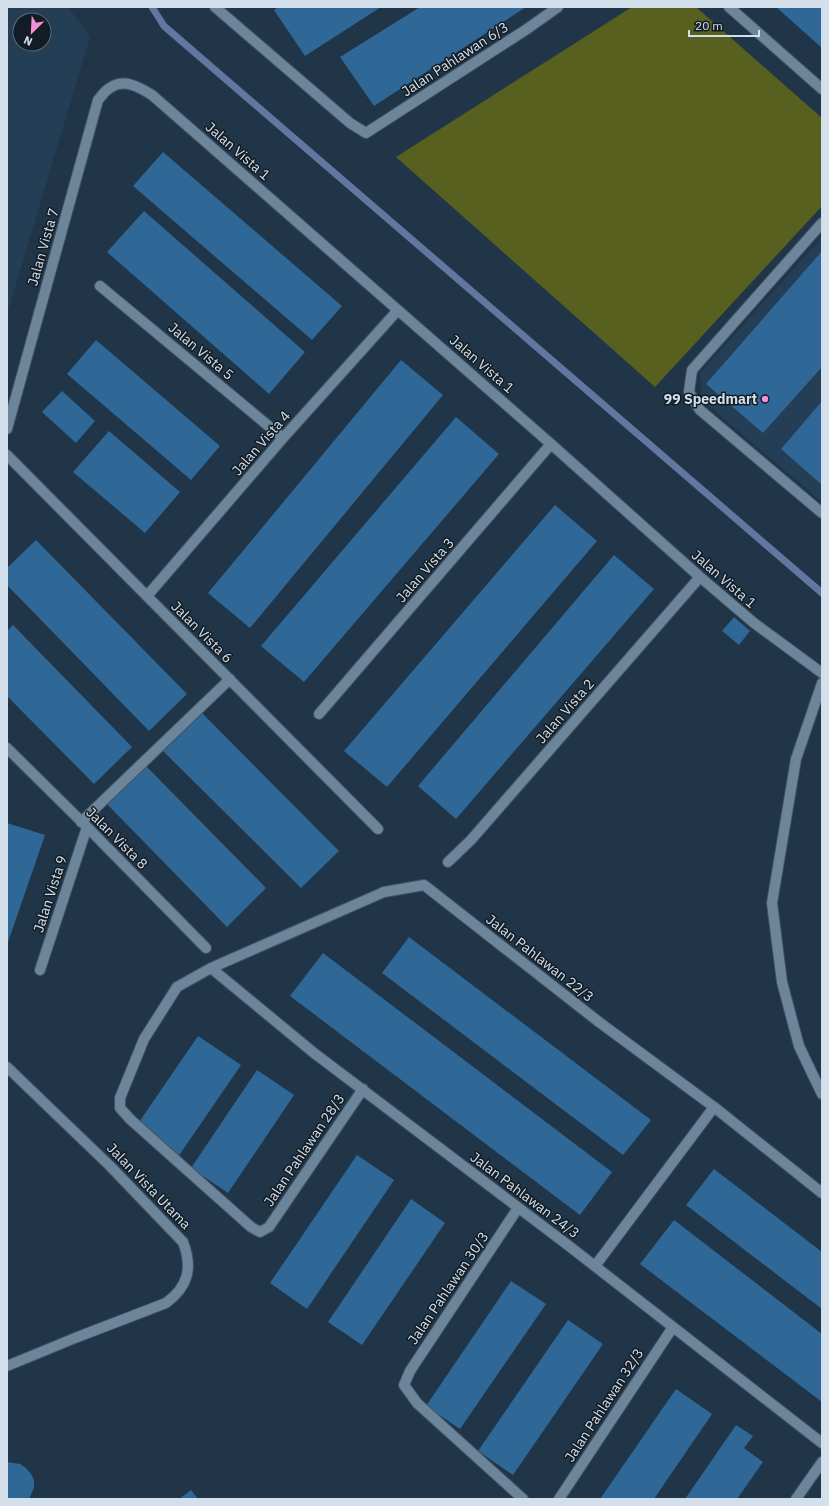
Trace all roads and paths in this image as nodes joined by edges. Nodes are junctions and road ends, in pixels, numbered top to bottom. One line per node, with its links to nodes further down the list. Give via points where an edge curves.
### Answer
1 (215, 7): 2 (street, Jalan Pahlawan 6/3, via 350,123 366,133)
2 (558, 7)
3 (729, 7): 5 (street)
4 (121, 83): 8 (street, Jalan Vista 1, via 138,86 152,94); 9 (street, Jalan Vista 7, via 109,88 98,100)
5 (822, 90)
6 (822, 223): 13 (street, via 692,370 689,392 700,410)
7 (100, 286): 10 (street, Jalan Vista 5)
8 (398, 310): 10 (street, Jalan Vista 4); 11 (street, Jalan Vista 1)
9 (7, 429)
10 (284, 438): 15 (street, Jalan Vista 4)
11 (552, 444): 14 (street, Jalan Vista 1); 19 (street, Jalan Vista 3)
12 (7, 455): 15 (street, Jalan Vista 6)
13 (822, 513)
14 (700, 577): 16 (street, Jalan Vista 1, via 754,623); 23 (street, Jalan Vista 2, via 471,840)
15 (147, 596): 17 (street, Jalan Vista 6)
16 (822, 673)
17 (230, 679): 21 (street); 22 (street, Jalan Vista 6)
18 (822, 683): 29 (street, via 796,758 772,903 782,982 799,1046)
19 (319, 714)
20 (7, 748): 21 (street, Jalan Vista 8)
21 (84, 825): 24 (street, Jalan Vista 8); 26 (street, Jalan Vista 9)
22 (378, 828)
23 (448, 862)
24 (206, 948)
25 (211, 968): 28 (street, Jalan Pahlawan 24/3, via 314,1053); 30 (street, Jalan Pahlawan 22/3, via 384,892 424,885); 33 (street, Jalan Pahlawan 22/3, via 177,987 144,1039 120,1098 120,1108 251,1227 260,1232)
26 (40, 970)
27 (7, 1067): 36 (street, Jalan Vista Utama, via 110,1166 183,1242 188,1263 184,1285 176,1296 166,1303)
28 (363, 1089): 32 (street, Jalan Pahlawan 24/3); 33 (street, Jalan Pahlawan 28/3)
29 (822, 1094)
30 (714, 1108): 31 (street, Jalan Pahlawan 22/3); 34 (street)
31 (822, 1193)
32 (518, 1208): 34 (street, Jalan Pahlawan 24/3); 39 (street, Jalan Pahlawan 30/3, via 410,1371 404,1385 417,1403)
33 (269, 1227)
34 (595, 1266): 35 (street, Jalan Pahlawan 24/3)
35 (673, 1327): 37 (street, Jalan Pahlawan 24/3); 40 (street, Jalan Pahlawan 32/3)
36 (7, 1366)
37 (822, 1443)
38 (822, 1462): 41 (street)
39 (523, 1499)
40 (559, 1499)
41 (796, 1499)

